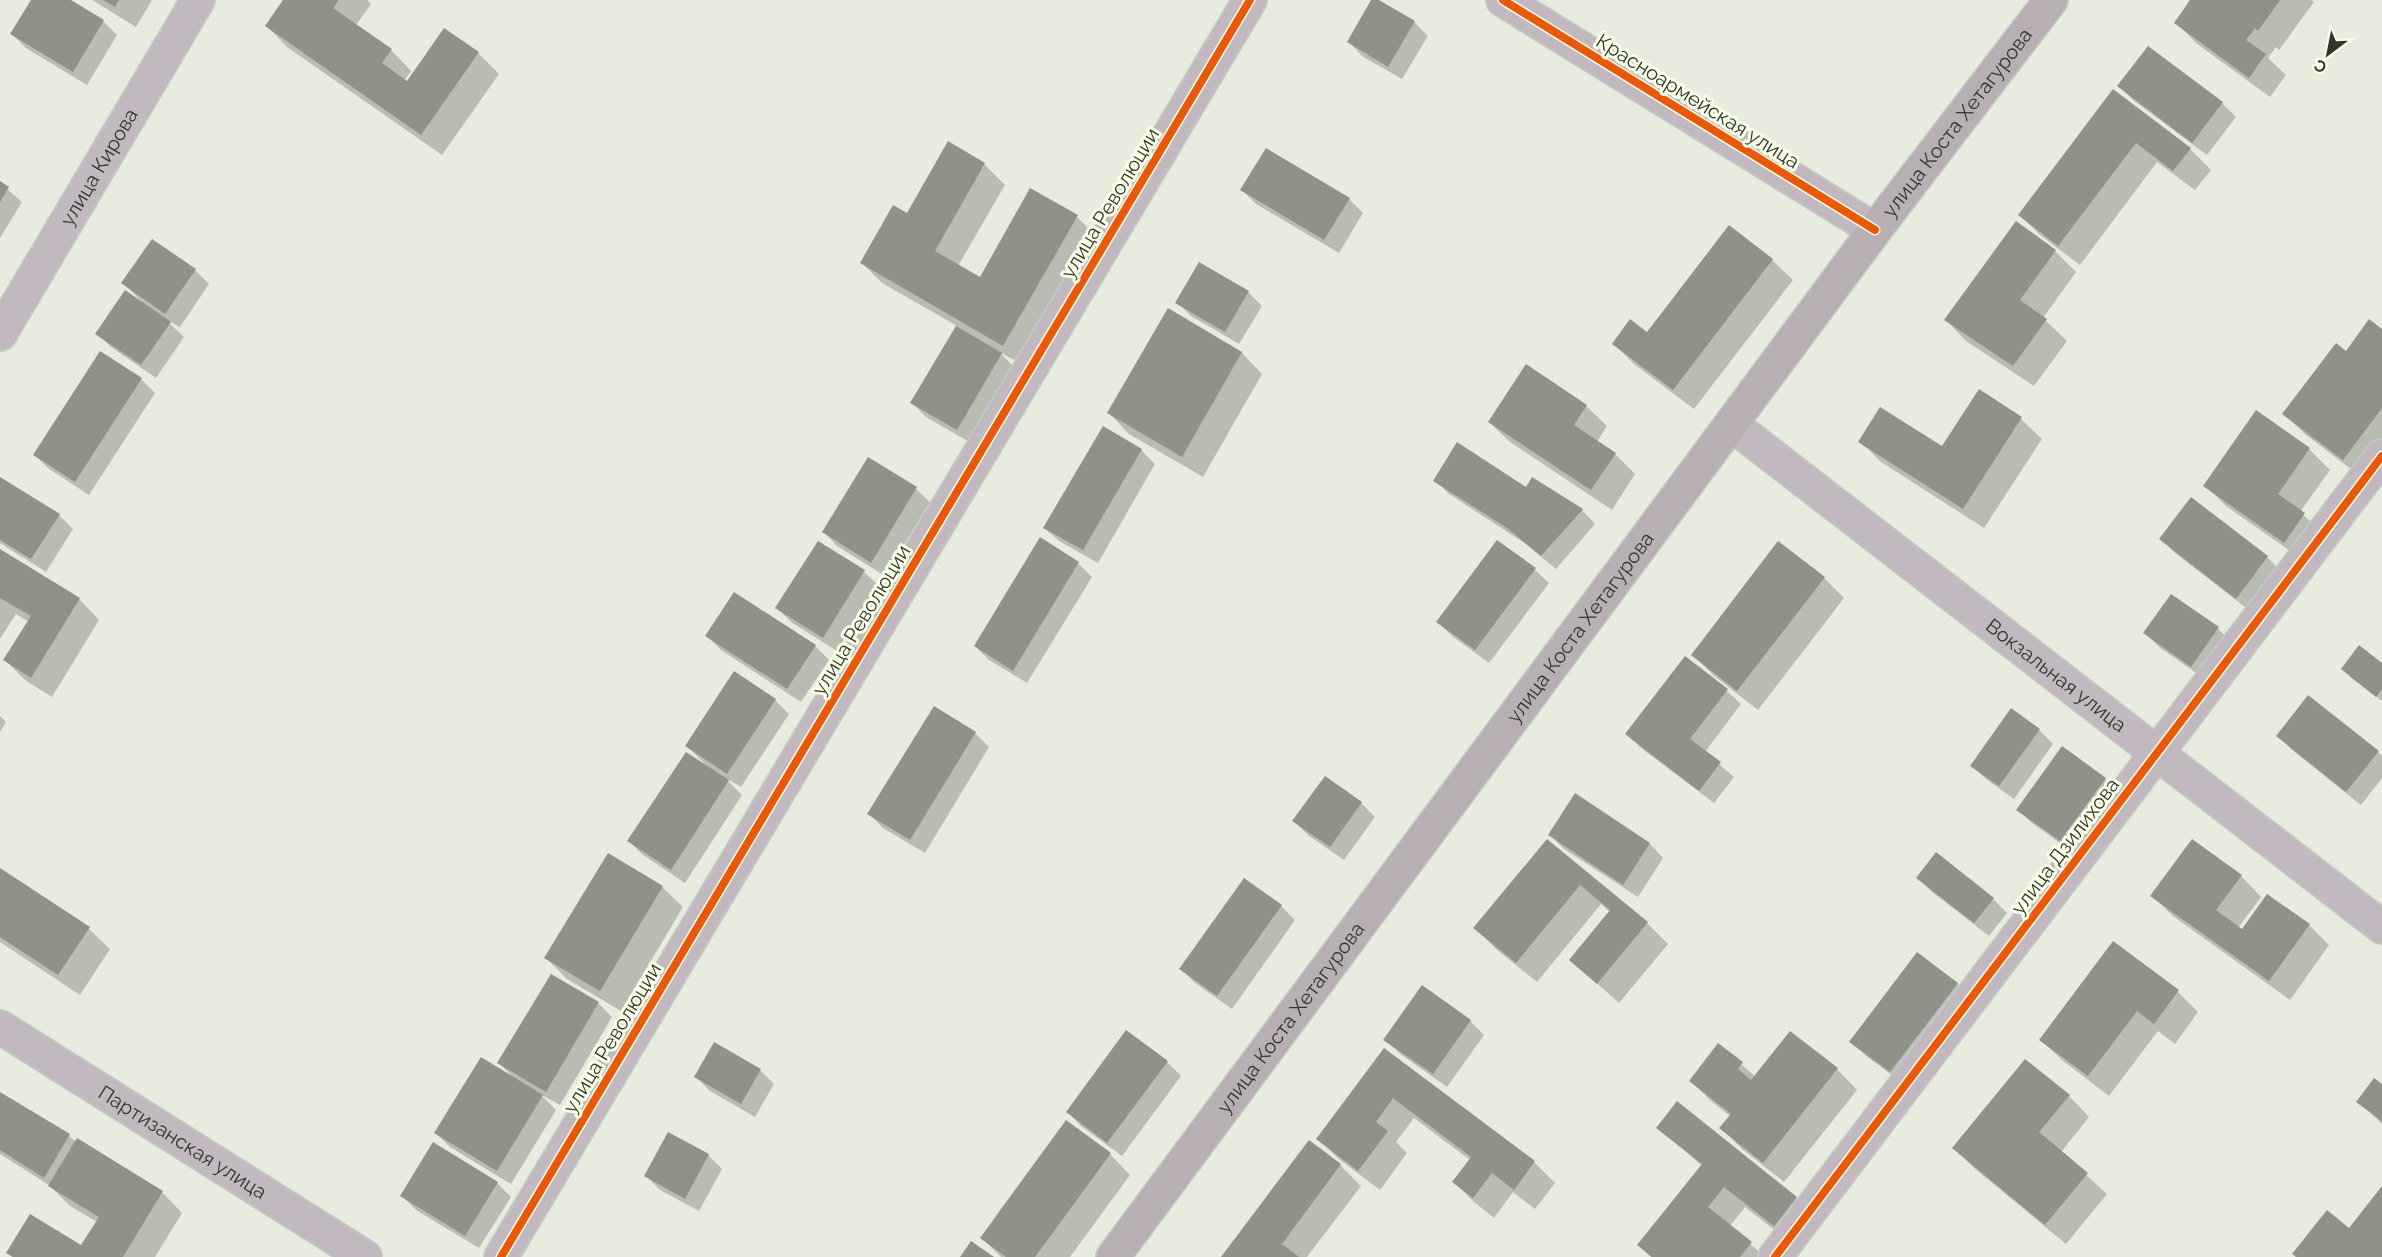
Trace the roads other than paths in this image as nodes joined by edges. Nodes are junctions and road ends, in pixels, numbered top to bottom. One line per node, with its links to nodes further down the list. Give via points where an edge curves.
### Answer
1 (198, 0): 6 (street, улица Кирова)
2 (1250, 0): 13 (street, улица Революции)
3 (1503, 0): 5 (street, Красноармейская улица)
4 (2052, 0): 5 (main road, улица Коста Хетагурова)
5 (1875, 230): 7 (main road, улица Коста Хетагурова)
6 (0, 334)
7 (1731, 424): 9 (street, Вокзальная улица); 14 (main road, улица Коста Хетагурова)
8 (2382, 456): 9 (street, улица Дзилихова)
9 (2157, 753): 10 (street, Вокзальная улица); 15 (street, улица Дзилихова)
10 (2382, 927)
11 (0, 1027): 12 (street, Партизанская улица)
12 (365, 1257)
13 (501, 1257)
14 (1113, 1257)
15 (1775, 1257)

